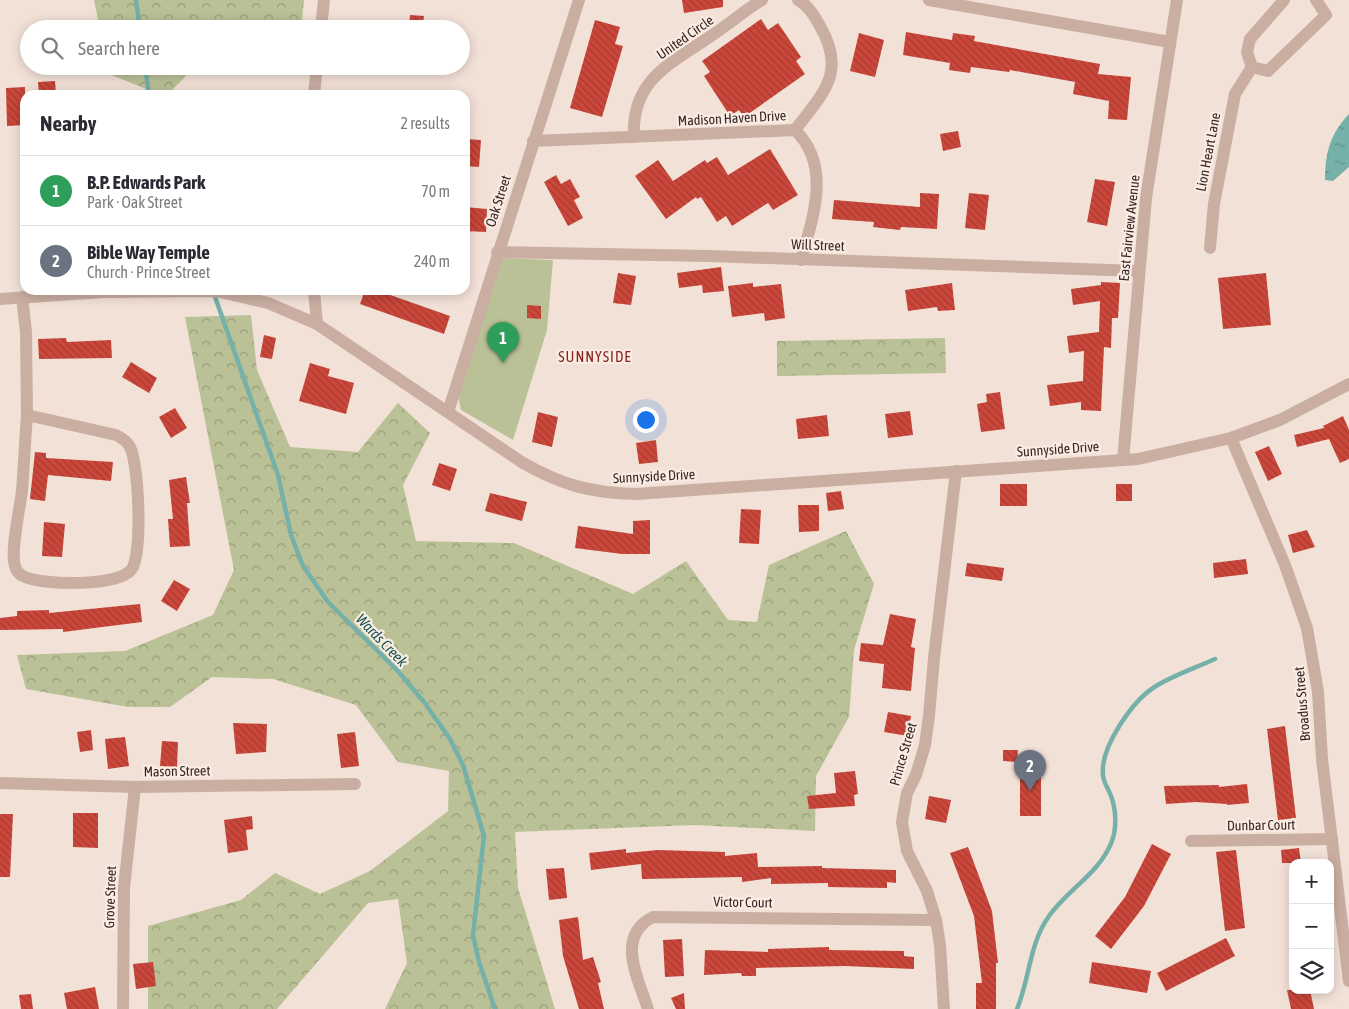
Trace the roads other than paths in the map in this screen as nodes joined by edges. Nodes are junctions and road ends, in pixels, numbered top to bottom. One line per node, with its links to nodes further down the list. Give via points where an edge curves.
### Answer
1 (324, 0): 9 (street)
2 (579, 0): 16 (street, Oak Street)
3 (762, 0): 15 (street, United Circle, via 683,54 646,86 635,110)
4 (798, 0): 14 (street, via 810,10 824,34 833,61 826,90)
5 (929, 0): 10 (street)
6 (1177, 0): 10 (street, East Fairview Avenue)
7 (1284, 0): 11 (street, via 1250,39 1247,52)
8 (1316, 0): 11 (street, via 1326,14 1268,71)
9 (322, 20)
10 (1170, 42): 20 (street, East Fairview Avenue)
11 (1252, 67): 17 (street, Lion Heart Lane, via 1235,94 1214,204)
12 (316, 75): 13 (street)
13 (315, 90)
14 (795, 130): 15 (street, Madison Haven Drive); 19 (street, Madison Haven Drive, via 809,148 817,173 812,219)
15 (634, 137): 16 (street, Madison Haven Drive)
16 (533, 141): 18 (street, Oak Street)
17 (1210, 248)
18 (497, 252): 19 (street, Will Street); 28 (street, Oak Street)
19 (801, 260): 20 (street, Will Street)
20 (1138, 271): 31 (street, East Fairview Avenue)
21 (55, 295): 24 (street, Sunnyside Drive)
22 (230, 295): 26 (street, Sunnyside Drive, via 268,303)
23 (314, 295): 26 (street)
24 (22, 297): 25 (street, Sunnyside Drive); 29 (street, via 26,332)
25 (0, 299)
26 (317, 324): 28 (street, Sunnyside Drive)
27 (1349, 384): 30 (street, Sunnyside Drive, via 1280,420)
28 (448, 412): 32 (street, Sunnyside Drive, via 549,478 577,488 606,493 636,494)
29 (27, 415): 29 (street, via 14,558 16,570 26,578 70,582 114,580 127,574 136,564 139,519 131,448 116,435)
30 (1231, 438): 31 (street, Sunnyside Drive, via 1162,455); 36 (street, Broadus Street, via 1285,565 1307,628 1318,692)
31 (1123, 460): 32 (street, Sunnyside Drive)
32 (956, 471): 38 (street, Prince Street, via 930,716 902,822 907,850 927,891)
33 (0, 784): 35 (street, Mason Street)
34 (355, 784): 35 (street, Mason Street)
35 (136, 786): 40 (street, Grove Street, via 124,888)
36 (1332, 839): 37 (street, Dunbar Court); 39 (street, Broadus Street)
37 (1192, 841)
38 (936, 920): 41 (street, Victor Court, via 653,917 637,928 631,946 631,956); 42 (street, Prince Street)
39 (1349, 981)
40 (123, 1009)
41 (648, 1009)
42 (944, 1009)

